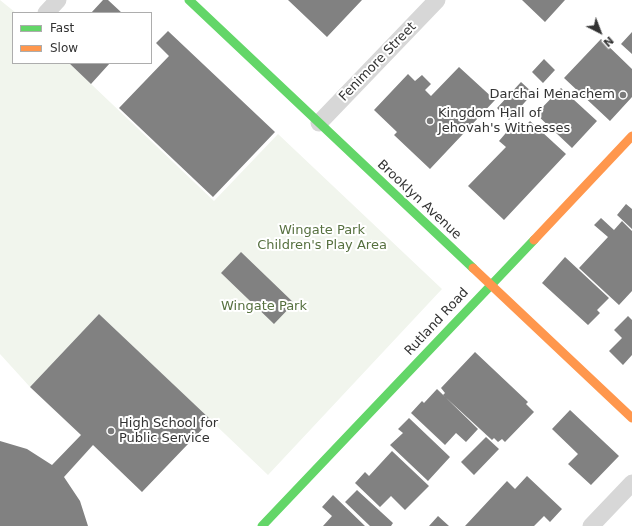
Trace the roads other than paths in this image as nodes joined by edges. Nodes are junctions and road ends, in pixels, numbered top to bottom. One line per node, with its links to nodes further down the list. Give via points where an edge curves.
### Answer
1 (58, 0): 4 (street)
2 (189, 0): 5 (street, Brooklyn Avenue)
3 (437, 0): 5 (street, Fenimore Street)
4 (47, 12)
5 (319, 123): 7 (street, Brooklyn Avenue)
6 (632, 136): 7 (street, Rutland Road)
7 (490, 285): 8 (street, Brooklyn Avenue); 10 (street, Rutland Road)
8 (632, 418)
9 (632, 483): 11 (street)
10 (262, 526)
11 (591, 526)

